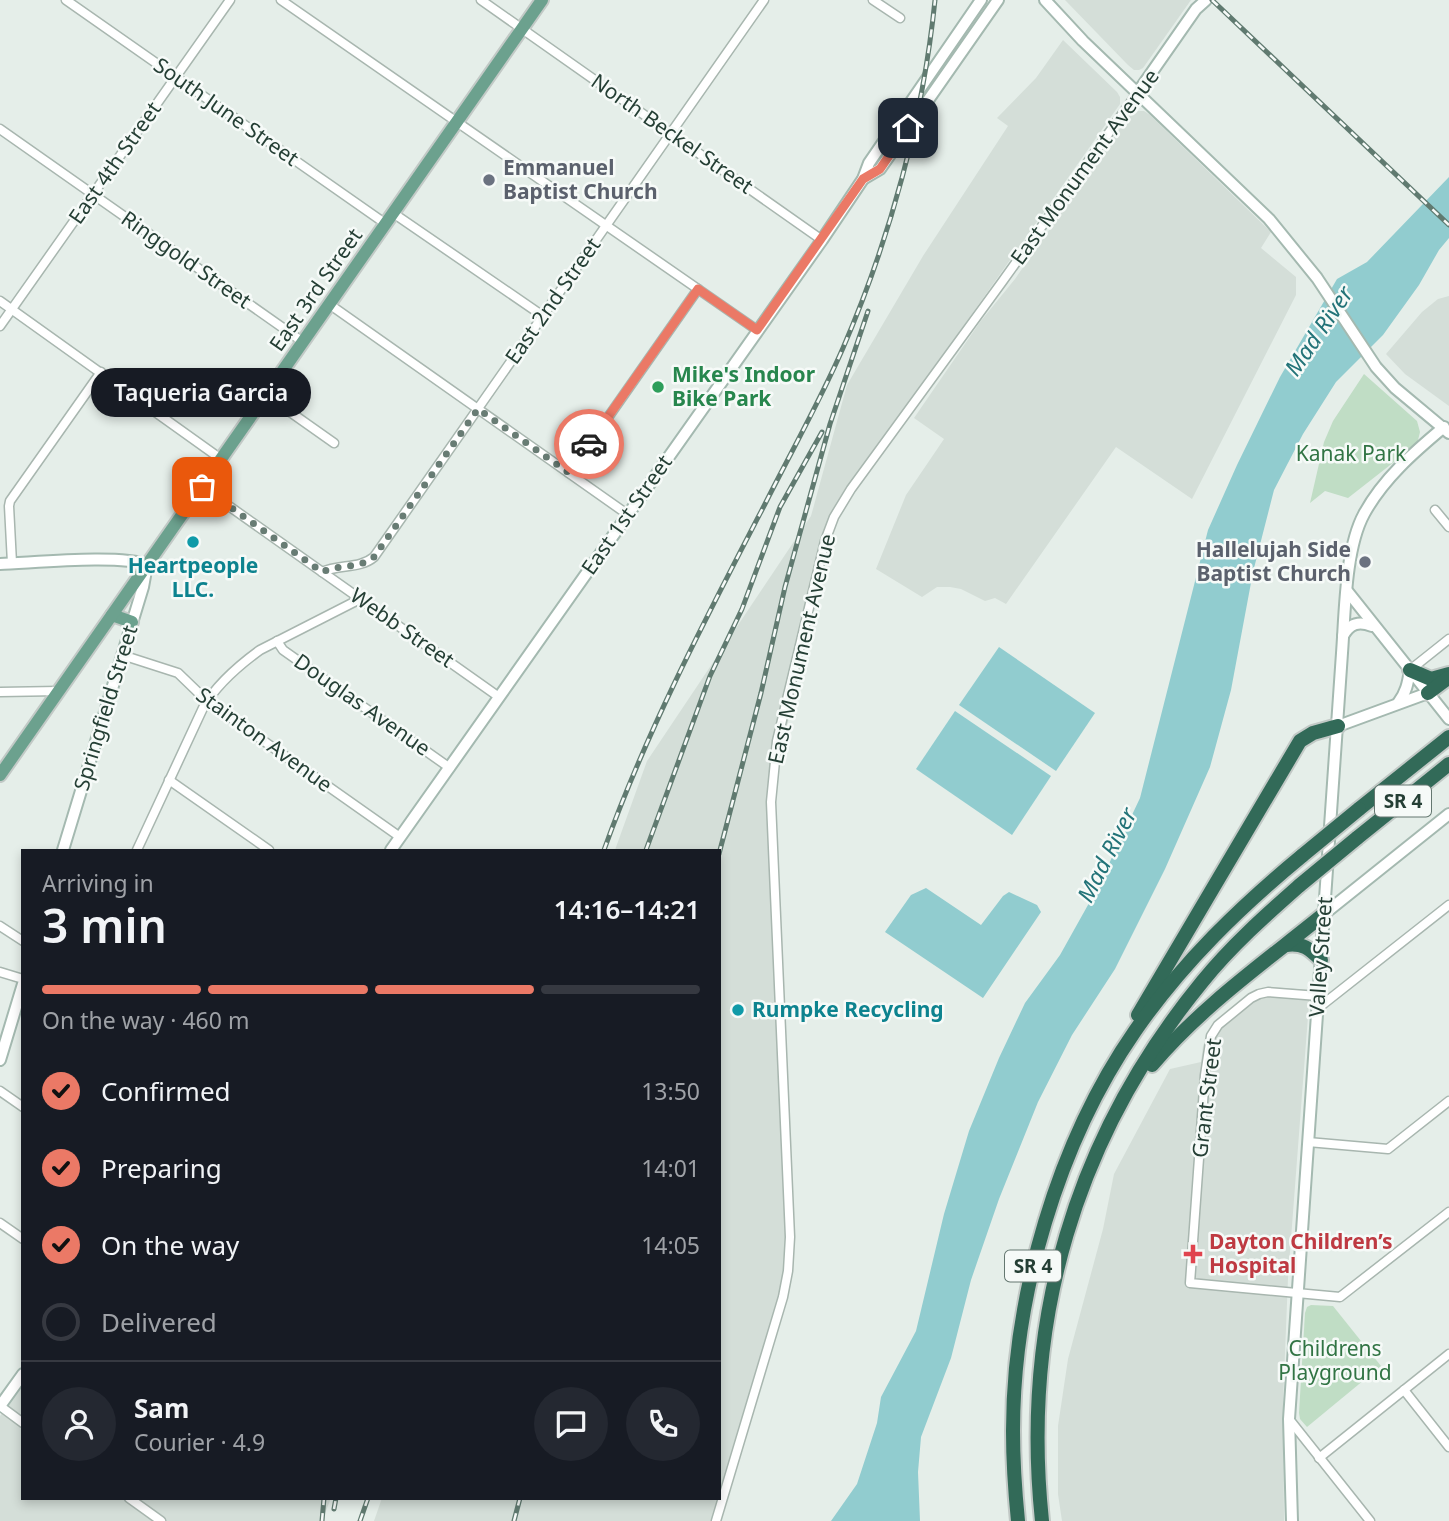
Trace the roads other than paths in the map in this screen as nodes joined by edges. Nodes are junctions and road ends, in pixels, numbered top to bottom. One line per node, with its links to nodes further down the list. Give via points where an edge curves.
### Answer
1 (66, 0): 16 (street, South June Street)
2 (230, 0): 16 (street, East 4th Street)
3 (281, 0): 18 (street)
4 (481, 0): 15 (street, North Beckel Street)
5 (542, 0): 15 (main road, East 3rd Street)
6 (751, 0): 12 (street)
7 (873, 0): 14 (street)
8 (981, 0): 21 (main road, East 1st Street, via 869,163)
9 (1045, 0): 17 (main road)
10 (1206, 0): 13 (main road, East Monument Avenue)
11 (998, 2): 21 (main road, East 1st Street, via 880,169)
12 (762, 3): 20 (street, East 2nd Street)
13 (1196, 4): 17 (main road, East Monument Avenue)
14 (900, 18)
15 (522, 29): 18 (main road, East 3rd Street); 20 (street, North Beckel Street)
16 (175, 76): 22 (street, East 4th Street); 23 (street, South June Street)
17 (1138, 92): 37 (main road, via 1269,219 1317,278 1376,367); 110 (street, East Monument Avenue, via 851,489 825,541 777,741 771,802 788,1271)
18 (457, 122): 23 (main road, East 3rd Street); 24 (street)
19 (0, 129): 22 (street, Ringgold Street)
20 (670, 134): 24 (street, East 2nd Street); 25 (street, North Beckel Street)
21 (863, 179): 25 (main road, East 1st Street)
22 (92, 195): 29 (street, East 4th Street); 33 (street, Ringgold Street)
23 (389, 218): 28 (main road, East 3rd Street); 30 (street, South June Street)
24 (606, 225): 26 (street); 30 (street, East 2nd Street)
25 (822, 240): 32 (main road, East 1st Street)
26 (698, 289): 32 (street); 40 (street)
27 (0, 301): 29 (street)
28 (330, 304): 33 (main road, East 3rd Street); 36 (street)
29 (12, 309): 31 (street, East 4th Street); 34 (street)
30 (542, 316): 36 (street, East 2nd Street)
31 (0, 326)
32 (757, 330): 43 (main road, East 1st Street)
33 (303, 342): 35 (main road, East 3rd Street)
34 (101, 372): 39 (street); 45 (street, via 10,501)
35 (266, 395): 38 (street); 39 (main road, East 3rd Street)
36 (478, 409): 40 (street); 47 (street, East 2nd Street, via 374,557)
37 (1447, 429): 48 (main road, Valley Street, via 1400,465 1363,517 1352,551)
38 (334, 443)
39 (221, 458): 41 (main road, East 3rd Street)
40 (569, 473): 43 (street)
41 (202, 487): 46 (main road, East 3rd Street); 47 (street, Webb Street)
42 (1435, 510): 44 (street)
43 (627, 514): 62 (main road, East 1st Street)
44 (1449, 527)
45 (6, 564): 46 (main road, via 90,561)
46 (147, 565): 50 (main road, East 3rd Street); 51 (main road, Springfield Street)
47 (322, 572): 49 (street, Webb Street)
48 (1348, 592): 52 (main road); 53 (main road, Valley Street)
49 (360, 599): 55 (street); 62 (street, Webb Street)
50 (112, 615): 51 (main road); 59 (main road, East 3rd Street)
51 (132, 622): 56 (main road, Springfield Street)
52 (1373, 627): 53 (main road, via 1355,623); 57 (main road)
53 (1343, 636): 66 (main road, Valley Street)
54 (1449, 639): 57 (street)
55 (277, 641): 63 (street, via 244,661); 69 (street, Douglas Avenue, via 283,650)
56 (122, 655): 63 (street, Stainton Avenue, via 178,673); 74 (main road, Springfield Street)
57 (1410, 670): 58 (highway, via 1431,679); 61 (main road); 64 (main road, via 1404,696)
58 (1449, 676): 61 (highway)
59 (59, 691): 60 (street); 70 (main road, East 3rd Street)
60 (0, 692)
61 (1428, 692): 64 (main road); 65 (main road)
62 (499, 697): 69 (main road, East 1st Street)
63 (207, 701): 71 (street); 73 (street, Stainton Avenue)
64 (1396, 705): 66 (main road)
65 (1449, 719)
66 (1338, 726): 79 (main road, Valley Street); 89 (highway, via 1300,741 1140,1011)
67 (1449, 737): 89 (highway, SR 4, bridge, via 1223,925)
68 (1449, 764): 92 (highway, SR 4, bridge, via 1300,885 1233,948 1169,1025)
69 (450, 768): 73 (main road, East 1st Street)
70 (0, 775)
71 (169, 780): 75 (street); 76 (street)
72 (1449, 814): 79 (main road)
73 (400, 837): 77 (main road, East 1st Street)
74 (64, 849)
75 (138, 849)
76 (268, 849)
77 (392, 849)
78 (1449, 905): 88 (street)
79 (1324, 914): 82 (highway); 83 (main road, Valley Street)
80 (0, 926): 81 (street)
81 (21, 940)
82 (1286, 945): 83 (highway, via 1306,946); 92 (highway, via 1194,1020)
83 (1321, 960): 86 (main road, Valley Street)
84 (0, 972): 85 (street)
85 (21, 978)
86 (1318, 996): 88 (main road, Valley Street); 99 (street, Grant Street, via 1259,994 1218,1025 1211,1036 1190,1283)
87 (20, 1007): 90 (main road)
88 (1317, 1009): 95 (main road, Valley Street)
89 (1135, 1031): 111 (highway, SR 4, via 1080,1131 1046,1218 1033,1266 1013,1416)
90 (0, 1060)
91 (0, 1091): 94 (street)
92 (1127, 1091): 112 (highway, SR 4, via 1074,1209 1046,1317 1037,1427)
93 (1449, 1101): 95 (street, via 1388,1149)
94 (21, 1106)
95 (1308, 1142): 99 (main road, Valley Street)
96 (1449, 1212): 99 (street, via 1345,1295)
97 (0, 1223): 98 (street)
98 (21, 1238)
99 (1297, 1294): 104 (main road, Valley Street)
100 (1449, 1354): 102 (street)
101 (21, 1377): 103 (main road)
102 (1404, 1390): 106 (street); 107 (street)
103 (0, 1406): 105 (street)
104 (1289, 1419): 107 (street); 113 (main road, Valley Street)
105 (21, 1422)
106 (1449, 1447)
107 (1319, 1458): 114 (street)
108 (132, 1500): 109 (street)
109 (161, 1521)
110 (716, 1521)
111 (1018, 1521)
112 (1042, 1521)
113 (1292, 1521)
114 (1370, 1521)

